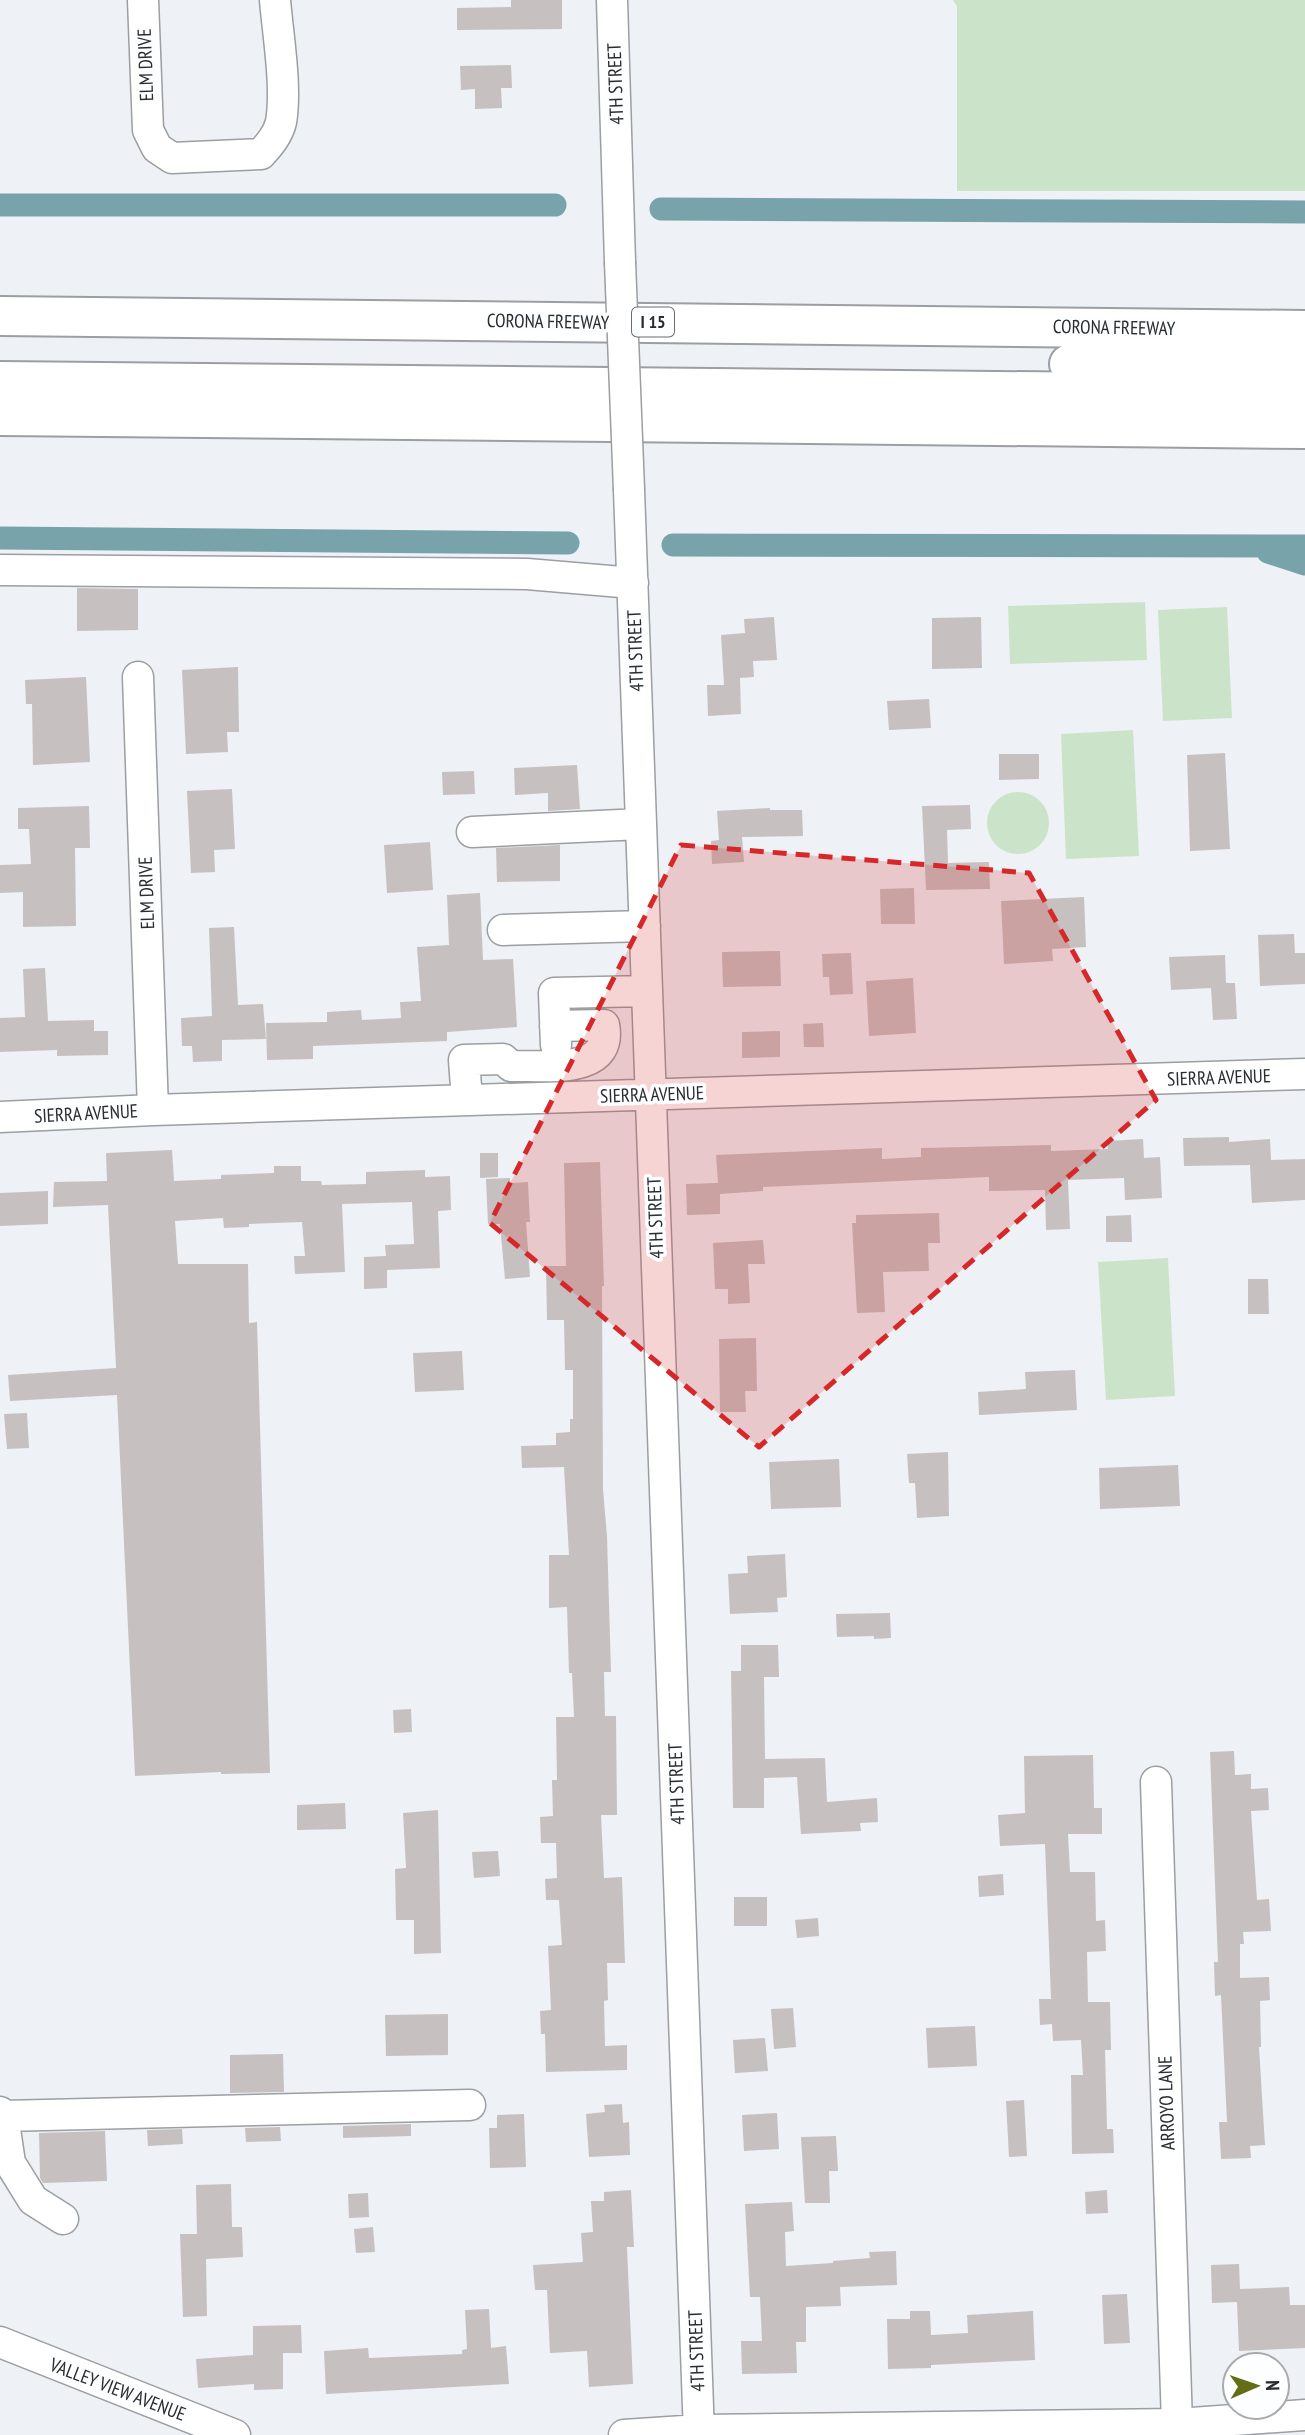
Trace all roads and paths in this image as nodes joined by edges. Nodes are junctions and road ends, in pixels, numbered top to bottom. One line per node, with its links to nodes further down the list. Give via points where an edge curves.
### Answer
1 (143, 0): 2 (street, ELM DRIVE, via 148,130 157,148 172,158 261,154 272,142 281,124 282,97)
2 (275, 0)
3 (612, 0): 13 (street, 4TH STREET, bridge)
4 (0, 316): 5 (highway, CORONA FREEWAY / I 15)
5 (1305, 330)
6 (0, 355): 7 (highway)
7 (1305, 366)
8 (0, 381): 9 (highway)
9 (1305, 394)
10 (0, 416): 11 (highway)
11 (1305, 429)
12 (0, 570): 13 (street)
13 (632, 578): 15 (street, 4TH STREET)
14 (138, 677): 25 (street, ELM DRIVE)
15 (641, 824): 16 (street); 17 (street, 4TH STREET)
16 (472, 832)
17 (645, 926): 18 (street); 19 (street, 4TH STREET)
18 (503, 930)
19 (647, 991): 20 (street, via 554,993); 22 (street, 4TH STREET)
20 (556, 1047): 23 (street); 24 (street, via 511,1066 503,1059 464,1060)
21 (1305, 1074): 22 (street, SIERRA AVENUE)
22 (650, 1094): 23 (street, SIERRA AVENUE); 35 (street, 4TH STREET)
23 (558, 1097): 24 (street, SIERRA AVENUE)
24 (467, 1100): 25 (street, SIERRA AVENUE)
25 (153, 1110): 26 (street, SIERRA AVENUE)
26 (0, 1117)
27 (1156, 1782): 33 (street, ARROYO LANE)
28 (470, 2105): 29 (street)
29 (1, 2114): 30 (street, via 10,2163 33,2200)
30 (63, 2219)
31 (0, 2342): 36 (street, VALLEY VIEW AVENUE)
32 (1305, 2415): 33 (street)
33 (1177, 2424): 34 (street)
34 (947, 2431): 35 (street)
35 (699, 2432): 37 (street)
36 (235, 2435)
37 (624, 2435)

